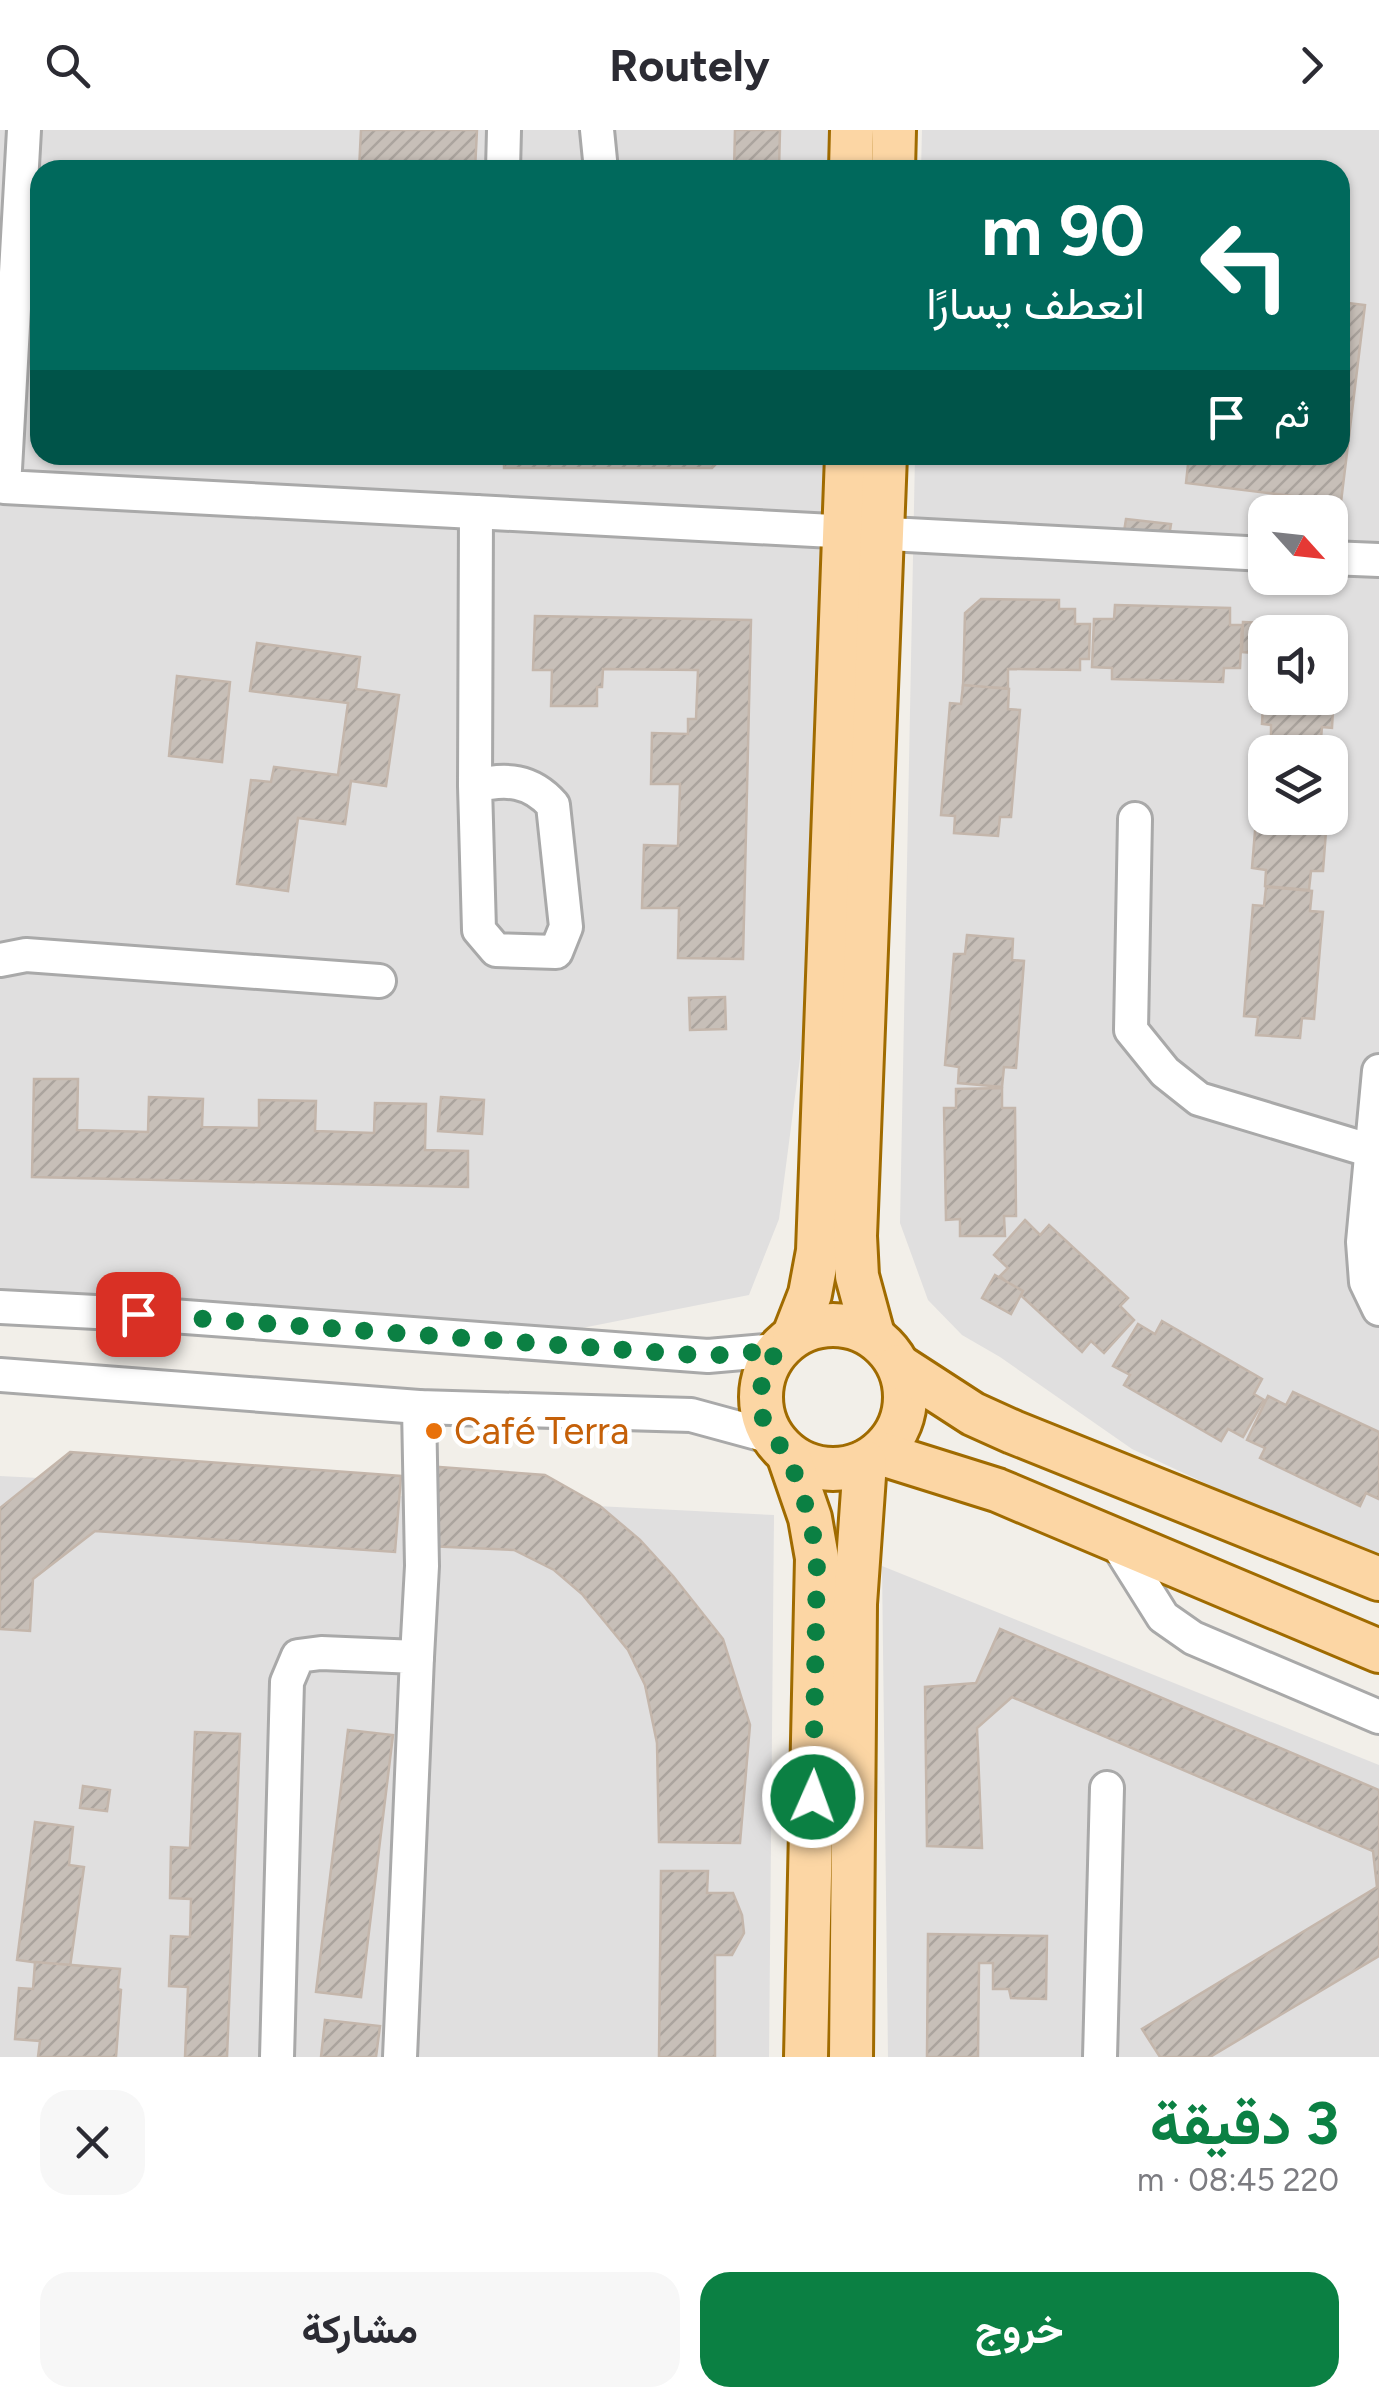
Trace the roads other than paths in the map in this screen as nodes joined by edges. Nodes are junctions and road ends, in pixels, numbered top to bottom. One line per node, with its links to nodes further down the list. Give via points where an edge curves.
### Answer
1 (24, 130): 12 (street)
2 (504, 130): 6 (street)
3 (598, 130): 7 (street)
4 (852, 130): 8 (main road)
5 (894, 130): 9 (main road)
6 (503, 160)
7 (600, 160)
8 (851, 160)
9 (893, 160)
10 (849, 465): 14 (main road)
11 (883, 465): 14 (main road)
12 (2, 488): 13 (street)
13 (476, 512): 14 (street); 18 (street)
14 (865, 532): 15 (street); 26 (main road, via 818,1251 810,1294); 27 (main road, via 855,1236 857,1276)
15 (1248, 553)
16 (1348, 559): 17 (street)
17 (1379, 560)
18 (475, 786): 18 (street, via 479,930 496,950 556,952 566,927 553,805 540,790 500,780)
19 (1136, 819): 23 (street, via 1130,1030 1199,1099)
20 (0, 960): 21 (street, via 26,955)
21 (379, 981)
22 (1379, 1071): 23 (street)
23 (1372, 1150): 25 (street, via 1364,1242 1366,1282)
24 (0, 1307): 26 (street, via 708,1356)
25 (1379, 1308)
26 (786, 1342): 27 (main road, via 813,1326 834,1324 854,1327); 30 (main road, via 765,1370 760,1393 762,1416)
27 (886, 1351): 31 (main road, via 905,1389 904,1413 895,1435); 33 (main road, via 935,1392 1013,1432)
28 (0, 1375): 29 (street)
29 (418, 1406): 30 (street, via 690,1415); 35 (street)
30 (780, 1446): 31 (main road, via 812,1467 839,1470); 40 (main road, via 810,1518 817,1558)
31 (872, 1457): 32 (main road, via 996,1490); 41 (main road, via 856,1585)
32 (1114, 1540): 34 (main road); 36 (street, via 1163,1617 1193,1638)
33 (1379, 1578)
34 (1379, 1651)
35 (417, 1657): 38 (street, via 298,1656 287,1682); 39 (street)
36 (1379, 1717)
37 (1107, 1788): 42 (street)
38 (277, 2057)
39 (400, 2057)
40 (806, 2057)
41 (851, 2057)
42 (1100, 2057)

